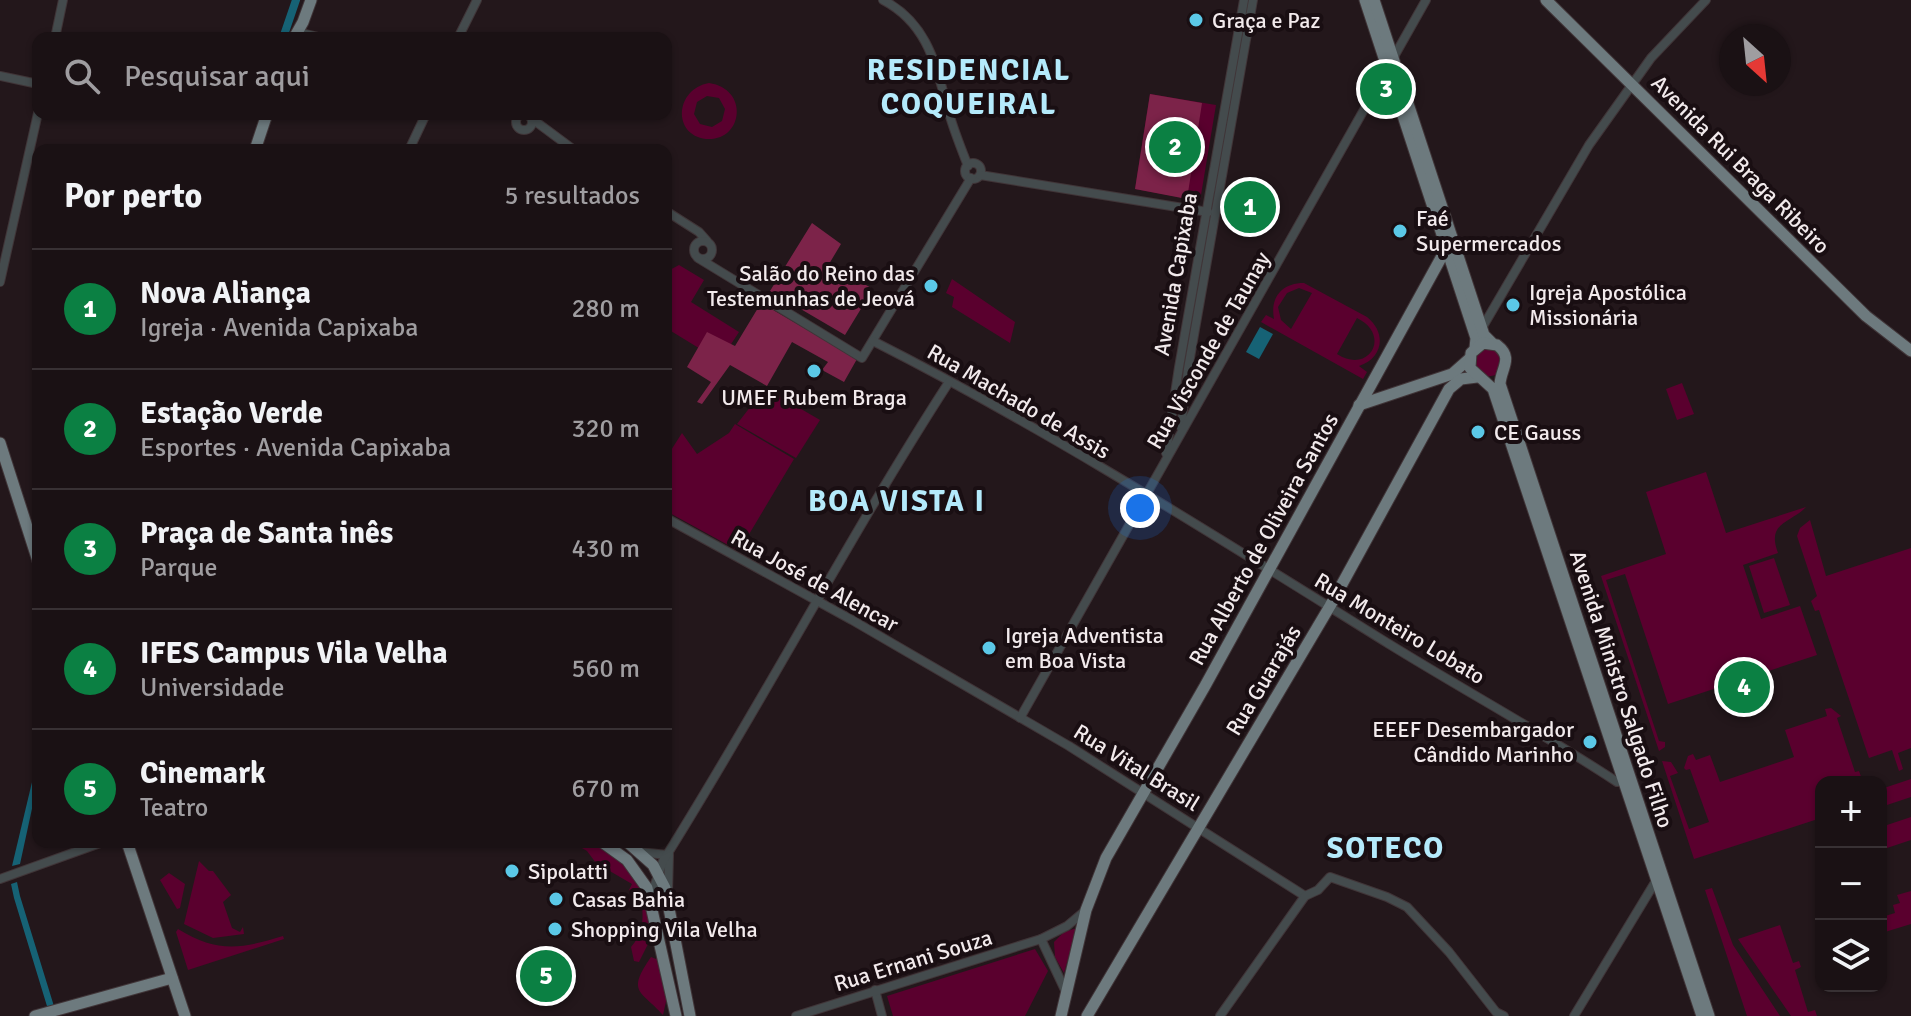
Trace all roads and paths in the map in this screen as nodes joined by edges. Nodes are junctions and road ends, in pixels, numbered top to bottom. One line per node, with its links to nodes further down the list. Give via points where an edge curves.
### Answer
1 (63, 0): 12 (street)
2 (311, 0): 13 (main road)
3 (477, 0): 14 (street)
4 (883, 0): 30 (street, via 910,19 927,42 968,166 979,166)
5 (1244, 0): 31 (street, Avenida Capixaba)
6 (1253, 0): 32 (street, Avenida Capixaba)
7 (1365, 0): 15 (main road)
8 (1374, 0): 15 (main road)
9 (1426, 0): 15 (street, Rua Visconde de Taunay)
10 (1546, 0): 18 (main road, Avenida Rui Braga Ribeiro)
11 (1706, 0): 18 (street)
12 (56, 32)
13 (296, 32)
14 (461, 32)
15 (1390, 64): 35 (main road); 53 (street, Rua Visconde de Taunay)
16 (0, 76): 17 (street)
17 (32, 83)
18 (1632, 84): 41 (street, via 1589,145); 44 (main road, Avenida Rui Braga Ribeiro, via 1866,316)
19 (36, 120): 40 (street)
20 (265, 120): 27 (main road)
21 (423, 120): 28 (street)
22 (522, 120): 25 (street, via 519,128)
23 (528, 120): 25 (street, via 532,124)
24 (529, 120): 26 (street)
25 (528, 129): 26 (street)
26 (545, 131): 29 (street)
27 (257, 144)
28 (412, 144)
29 (565, 144)
30 (975, 177): 31 (street); 42 (street)
31 (1206, 212): 32 (street); 46 (street, Avenida Capixaba)
32 (1217, 214): 46 (street, Avenida Capixaba)
33 (672, 215): 34 (street)
34 (688, 226): 36 (street); 37 (street)
35 (1449, 243): 41 (main road); 45 (main road, via 1476,338); 54 (main road, Rua Alberto de Oliveira Santos)
36 (696, 244): 37 (street, via 702,241); 38 (street)
37 (710, 247): 38 (street, via 708,258); 39 (street)
38 (698, 258): 39 (street)
39 (724, 275): 42 (street, via 862,358)
40 (0, 282)
41 (1482, 328): 43 (main road)
42 (873, 341): 50 (street, Rua Machado de Assis)
43 (1492, 343): 45 (main road, via 1483,343); 47 (main road, via 1505,354)
44 (1911, 351)
45 (1472, 353): 48 (main road, via 1458,371); 49 (main road, via 1470,368)
46 (1183, 368): 52 (street, Avenida Capixaba); 57 (street, Avenida Capixaba)
47 (1502, 374): 49 (main road, via 1492,380); 66 (main road, Avenida Ministro Salgado Filho, via 1501,386)
48 (1438, 378): 51 (main road); 54 (main road)
49 (1480, 378): 51 (main road, via 1459,380); 66 (main road, Avenida Ministro Salgado Filho, via 1493,389)
50 (949, 382): 58 (street, Rua Machado de Assis); 62 (street)
51 (1446, 393): 63 (main road, Rua Guarajás)
52 (1185, 399): 53 (street); 55 (street, Avenida Capixaba)
53 (1198, 404): 55 (street, Rua Visconde de Taunay)
54 (1359, 405): 61 (main road, Rua Alberto de Oliveira Santos)
55 (1181, 431): 57 (street, Rua Visconde de Taunay)
56 (0, 443): 60 (main road)
57 (1165, 460): 58 (street, Rua Visconde de Taunay)
58 (1147, 495): 61 (street, Rua Monteiro Lobato); 65 (street, Rua Visconde de Taunay)
59 (672, 521): 62 (street, Rua José de Alencar)
60 (32, 542)
61 (1269, 569): 63 (street, Rua Monteiro Lobato); 67 (main road, Rua Alberto de Oliveira Santos)
62 (818, 601): 64 (street, Rua José de Alencar); 69 (street)
63 (1330, 606): 66 (street, Rua Monteiro Lobato, via 1617,782); 68 (main road, Rua Guarajás)
64 (947, 675): 65 (street, Rua Vital Brasil)
65 (1020, 718): 67 (street, Rua Vital Brasil)
66 (1626, 776): 79 (main road, Avenida Ministro Salgado Filho)
67 (1144, 794): 68 (street, Rua Vital Brasil); 83 (main road, Rua Alberto de Oliveira Santos, via 1106,858)
68 (1200, 827): 81 (street, Rua Vital Brasil); 100 (main road, Rua Guarajás)
69 (672, 845)
70 (86, 848): 78 (street)
71 (129, 848): 87 (main road)
72 (610, 848): 82 (main road, via 634,867)
73 (634, 848): 75 (main road)
74 (670, 848): 76 (street)
75 (639, 852): 76 (street); 77 (main road)
76 (668, 852): 77 (street); 80 (street)
77 (659, 872): 80 (main road); 82 (street)
78 (0, 879)
79 (1660, 880): 102 (street); 103 (main road, Avenida Ministro Salgado Filho); 104 (main road, Avenida Ministro Salgado Filho)
80 (668, 895): 96 (main road)
81 (1305, 896): 91 (street, via 1330,877 1399,902); 101 (street)
82 (654, 909): 90 (main road)
83 (1086, 910): 84 (street, Rua Ernani Souza); 89 (main road)
84 (1053, 933): 85 (street, Rua Ernani Souza); 86 (street)
85 (1041, 939): 86 (street); 88 (street, Rua Ernani Souza)
86 (1049, 954): 89 (street)
87 (172, 978): 92 (main road); 93 (main road)
88 (875, 990): 97 (street, Rua Ernani Souza); 98 (street)
89 (1065, 990): 99 (main road)
90 (671, 991): 94 (street); 95 (main road)
91 (1500, 1014)
92 (35, 1016)
93 (185, 1016)
94 (669, 1016)
95 (676, 1016)
96 (690, 1016)
97 (796, 1016)
98 (882, 1016)
99 (1061, 1016)
100 (1087, 1016)
101 (1220, 1016)
102 (1574, 1016)
103 (1702, 1016)
104 (1709, 1016)

